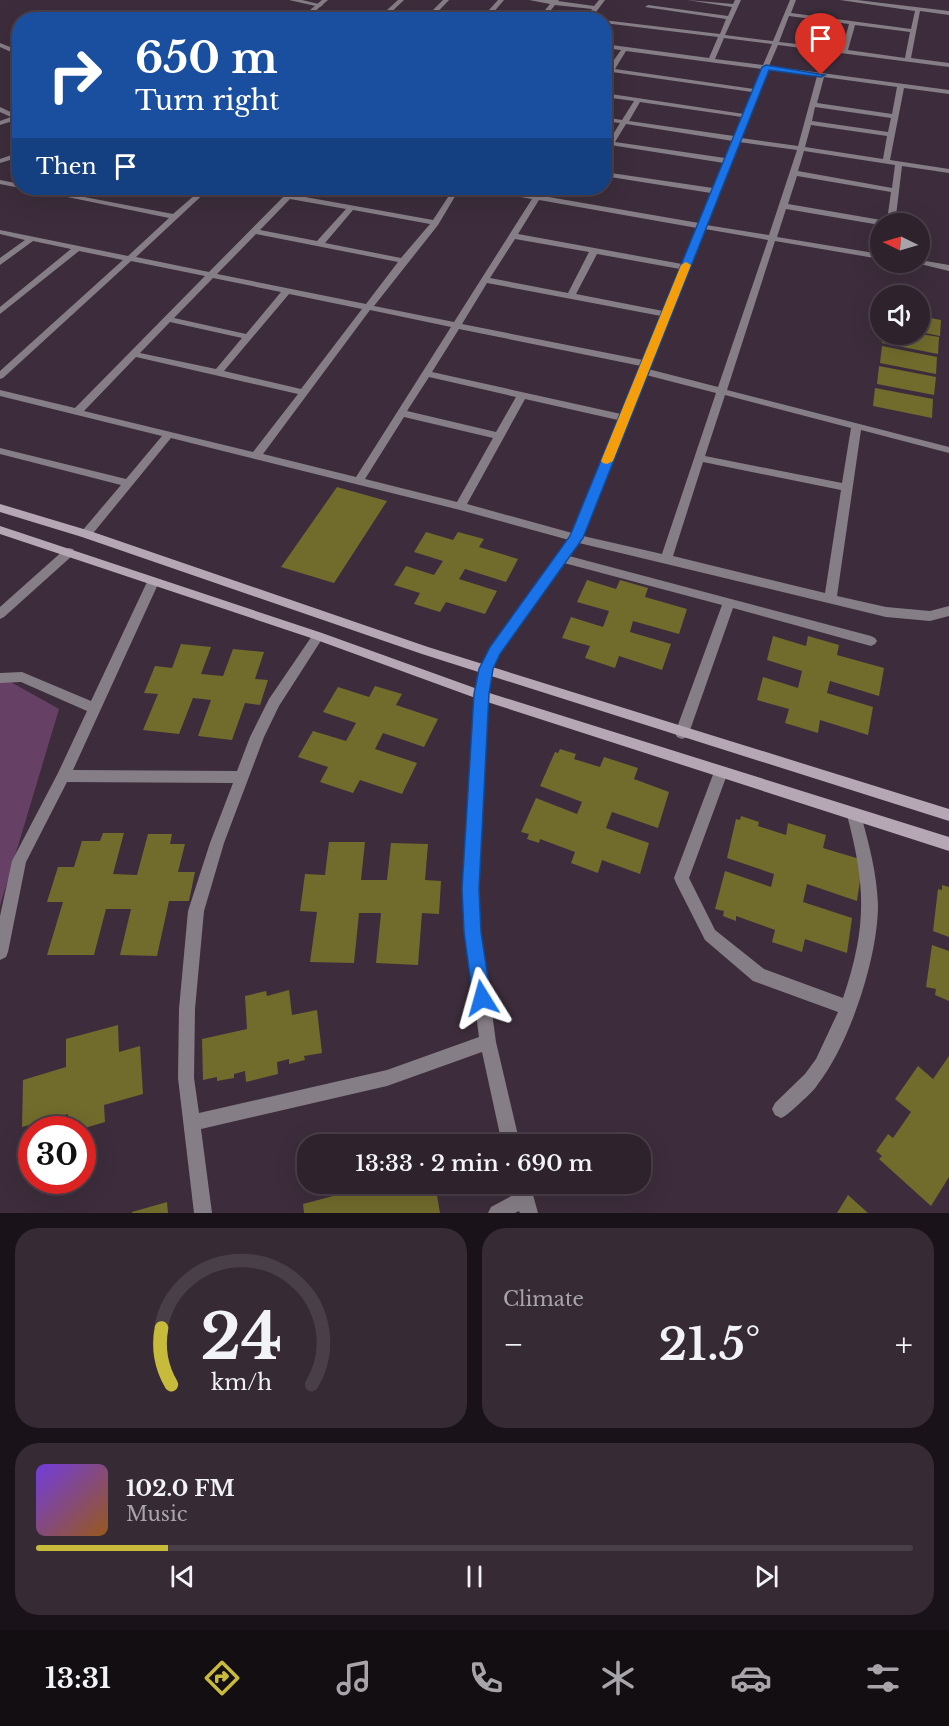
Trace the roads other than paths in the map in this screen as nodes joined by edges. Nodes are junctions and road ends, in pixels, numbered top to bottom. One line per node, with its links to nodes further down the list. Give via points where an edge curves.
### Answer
1 (292, 0): 13 (street)
2 (334, 0): 19 (street)
3 (401, 0): 20 (street)
4 (446, 0): 21 (street)
5 (501, 0): 22 (street)
6 (532, 0): 12 (street)
7 (602, 0): 16 (street)
8 (653, 0): 15 (street)
9 (690, 0): 14 (street)
10 (793, 0): 25 (street)
11 (843, 0): 17 (street)
12 (555, 1): 16 (street)
13 (323, 2): 18 (street)
14 (737, 3): 26 (street)
15 (648, 7): 26 (street); 29 (street)
16 (596, 8): 23 (street)
17 (918, 9): 24 (street); 30 (street)
18 (310, 12)
19 (320, 12)
20 (388, 12)
21 (434, 12)
22 (490, 12)
23 (594, 12)
24 (949, 13)
25 (788, 14): 28 (street); 32 (street)
26 (729, 18): 31 (street)
27 (612, 22): 29 (street)
28 (852, 23): 30 (street); 35 (street)
29 (636, 25): 31 (street)
30 (915, 31): 37 (street)
31 (720, 36): 32 (street); 36 (street)
32 (776, 43): 35 (street); 39 (street)
33 (612, 47): 34 (street)
34 (626, 48): 36 (street); 40 (street)
35 (844, 52): 37 (street)
36 (711, 60): 39 (street)
37 (908, 60): 38 (street)
38 (949, 65)
39 (766, 67): 42 (street); 44 (street)
40 (612, 69)
41 (612, 70): 44 (street)
42 (821, 75): 43 (street); 48 (street)
43 (901, 86): 45 (street); 50 (street)
44 (756, 91): 49 (street)
45 (949, 92)
46 (612, 96): 47 (street)
47 (638, 100): 49 (street); 52 (street)
48 (813, 105): 50 (street); 53 (street)
49 (746, 116): 56 (street)
50 (895, 116): 54 (street)
51 (612, 120): 52 (street)
52 (625, 122): 55 (street); 56 (street)
53 (808, 122): 54 (street); 58 (street)
54 (892, 135): 60 (street)
55 (612, 137)
56 (737, 139): 58 (street); 59 (street)
57 (612, 143): 59 (street)
58 (800, 148): 60 (street); 63 (street)
59 (728, 161): 65 (street)
60 (886, 161): 61 (street)
61 (898, 163): 62 (street); 66 (street)
62 (949, 171)
63 (794, 173): 66 (street); 73 (street)
64 (612, 175): 65 (street)
65 (716, 191): 79 (street)
66 (896, 191): 75 (street)
67 (63, 195): 76 (street)
68 (199, 195): 76 (street)
69 (453, 195): 78 (street)
70 (531, 195): 82 (street)
71 (542, 195): 79 (street)
72 (288, 196): 74 (street); 80 (street)
73 (783, 206): 77 (street); 84 (street)
74 (352, 207): 78 (street); 85 (street)
75 (893, 213)
76 (175, 217): 89 (street)
77 (870, 220)
78 (435, 223): 90 (street)
79 (701, 226): 84 (street); 93 (street)
80 (254, 231): 85 (street); 95 (street)
81 (0, 232): 83 (street)
82 (513, 236): 87 (street); 96 (street)
83 (32, 238): 86 (street); 91 (street)
84 (772, 238): 88 (street); 110 (street)
85 (319, 244): 90 (street)
86 (77, 248): 89 (street); 100 (street)
87 (594, 251): 93 (street); 98 (street)
88 (870, 254)
89 (128, 259): 95 (street); 109 (street)
90 (403, 261): 99 (street)
91 (0, 262)
92 (930, 265): 94 (street)
93 (685, 267): 101 (street)
94 (949, 268)
95 (210, 275): 97 (street); 102 (street)
96 (485, 280): 98 (street); 103 (street)
97 (287, 291): 99 (street); 104 (street)
98 (571, 296): 101 (street)
99 (368, 307): 103 (street); 111 (street)
100 (0, 311)
101 (666, 314): 106 (street)
102 (167, 319): 104 (street); 105 (street)
103 (458, 325): 106 (street); 108 (street)
104 (249, 337): 107 (street)
105 (134, 354): 107 (street); 114 (street)
106 (644, 367): 110 (street); 116 (street)
107 (218, 372): 111 (street)
108 (426, 374): 113 (street); 115 (street)
109 (0, 376)
110 (721, 391): 117 (street); 123 (street)
111 (303, 392): 122 (street)
112 (0, 393): 114 (street)
113 (522, 395): 116 (street); 119 (street)
114 (78, 411): 118 (street)
115 (401, 413): 119 (street); 124 (street)
116 (624, 418): 131 (street)
117 (856, 427): 120 (street); 126 (street)
118 (169, 434): 122 (street); 125 (street)
119 (500, 436): 127 (street)
120 (949, 450)
121 (0, 451): 125 (street)
122 (255, 457): 124 (street)
123 (699, 458): 126 (street); 134 (street)
124 (358, 482): 127 (street)
125 (128, 483): 130 (street)
126 (847, 488): 136 (street)
127 (460, 507): 131 (street)
128 (0, 508): 130 (main road)
129 (0, 530): 132 (main road)
130 (86, 534): 142 (main road)
131 (576, 538): 133 (street); 134 (street)
132 (69, 552): 135 (main road); 139 (street)
133 (562, 558): 137 (street); 142 (street)
134 (666, 559): 136 (street)
135 (153, 582): 140 (main road); 145 (street)
136 (831, 600): 138 (street, via 910,616)
137 (729, 603): 141 (street); 146 (street)
138 (949, 611)
139 (0, 614)
140 (318, 636): 144 (main road); 149 (street, via 274,703)
141 (871, 641)
142 (486, 669): 144 (street); 146 (main road)
143 (0, 678): 145 (street, via 22,677)
144 (481, 694): 147 (main road); 155 (street, via 471,889 472,932)
145 (94, 708): 148 (street)
146 (682, 733): 151 (main road)
147 (721, 772): 150 (main road); 154 (street, via 681,878 710,935 759,975)
148 (63, 776): 149 (street); 153 (street, via 19,861)
149 (242, 777): 157 (street, via 196,911 187,1020)
150 (854, 814): 152 (main road); 154 (street, via 866,863 870,906 867,944)
151 (949, 815)
152 (949, 844)
153 (0, 952)
154 (848, 1008): 156 (street, via 812,1079)
155 (488, 1042): 157 (street, via 387,1078); 158 (street)
156 (781, 1109)
157 (190, 1123): 160 (street)
158 (509, 1134)
159 (525, 1198): 161 (street)
160 (203, 1213)
161 (497, 1213)

